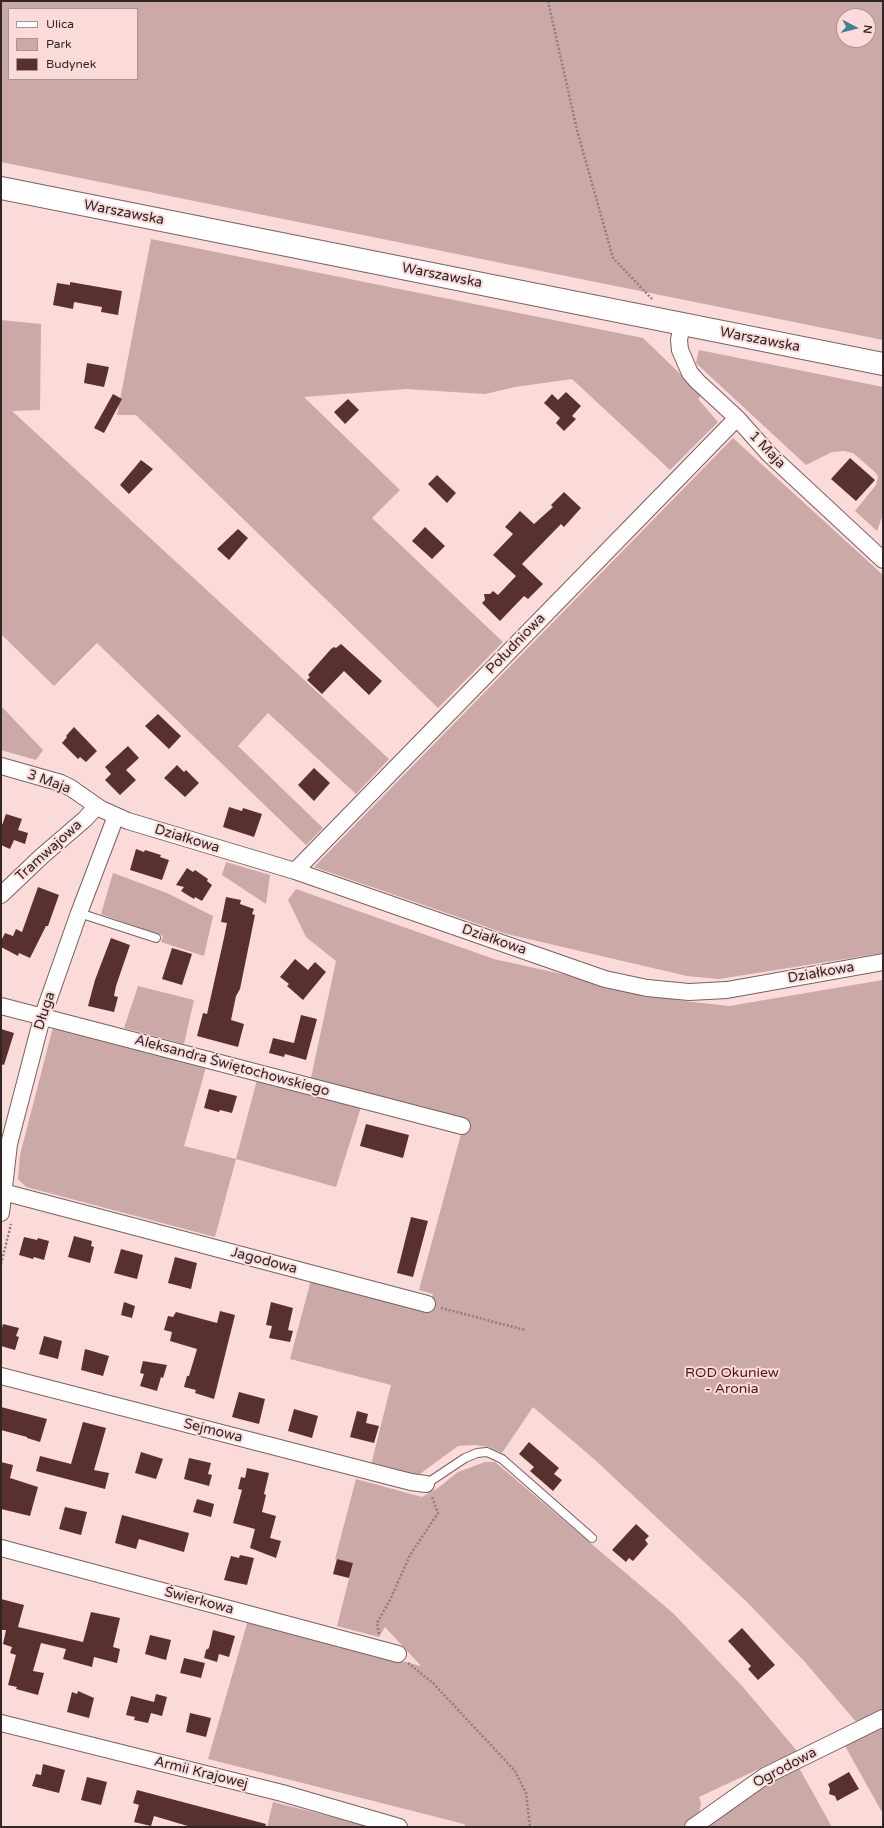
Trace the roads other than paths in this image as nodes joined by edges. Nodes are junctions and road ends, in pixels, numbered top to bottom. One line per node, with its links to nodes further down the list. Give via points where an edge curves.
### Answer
1 (1, 188): 2 (main road, Warszawska)
2 (682, 324): 3 (main road, Warszawska); 4 (street, 1 Maja, via 680,350 690,373)
3 (883, 364)
4 (736, 418): 5 (street, 1 Maja, via 769,454); 9 (street, Południowa)
5 (883, 560)
6 (1, 766): 7 (street, 3 Maja, via 61,783)
7 (96, 806): 8 (street, 3 Maja); 10 (street, Tramwajowa)
8 (116, 816): 9 (street, Działkowa); 11 (street, Długa)
9 (295, 871): 13 (street, Działkowa, via 605,979 647,988 688,992 727,990)
10 (1, 895)
11 (79, 913): 12 (lane); 15 (street, Długa)
12 (156, 938)
13 (883, 962)
14 (1, 1006): 15 (street, Aleksandra Świętochowskiego)
15 (42, 1018): 16 (street, Aleksandra Świętochowskiego); 17 (street, Długa, via 9,1144)
16 (462, 1126)
17 (3, 1192): 18 (street, Długa); 19 (street, Jagodowa)
18 (6, 1218)
19 (427, 1304)
20 (1, 1376): 21 (street, Sejmowa)
21 (426, 1484): 22 (lane, via 465,1458 486,1452 502,1460)
22 (592, 1538)
23 (1, 1548): 24 (street, Świerkowa)
24 (398, 1654)
25 (883, 1718): 28 (street, Ogrodowa, via 765,1776)
26 (1, 1723): 27 (street, Armii Krajowej, via 282,1793)
27 (399, 1827)
28 (693, 1827)

